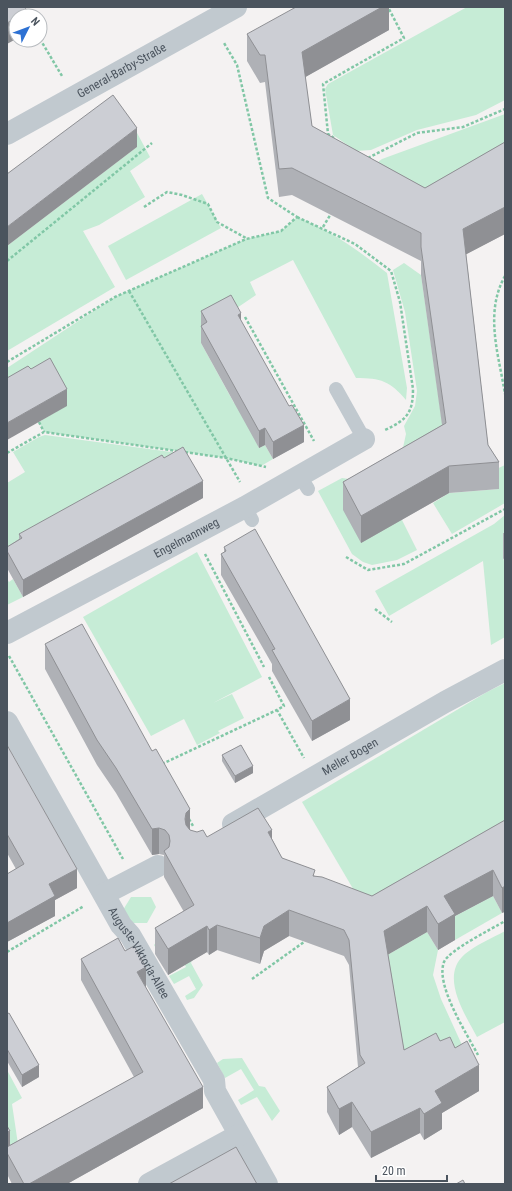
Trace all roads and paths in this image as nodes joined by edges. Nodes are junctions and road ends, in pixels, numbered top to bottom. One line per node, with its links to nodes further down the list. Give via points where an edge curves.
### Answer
1 (236, 7): 7 (street, General-Barby-Straße)
2 (388, 7): 9 (path, via 404,38 323,84 328,134)
3 (224, 43): 13 (path, via 237,65 268,198)
4 (45, 48): 5 (path)
5 (63, 78)
6 (505, 108): 10 (path, via 463,127 417,133)
7 (7, 134)
8 (152, 143): 16 (path)
9 (340, 143)
10 (364, 160)
11 (144, 207): 15 (path, via 167,192 182,195 208,204 218,222)
12 (335, 207): 14 (path)
13 (297, 217): 14 (path); 15 (path, via 282,231)
14 (323, 227): 25 (path, via 356,244 391,271 400,302 413,402 404,421)
15 (246, 239): 18 (path)
16 (7, 261)
17 (505, 276): 22 (path, via 497,295 493,322)
18 (129, 291): 20 (path); 28 (path)
19 (245, 316): 26 (path)
20 (7, 362)
21 (336, 389): 25 (lane)
22 (505, 394)
23 (39, 422): 24 (path)
24 (44, 432): 27 (path); 28 (path)
25 (364, 440): 32 (street, Engelmannweg, via 304,482 248,514)
26 (314, 442)
27 (7, 453)
28 (226, 458): 29 (path); 30 (path)
29 (268, 468)
30 (241, 483)
31 (505, 509): 33 (path, via 404,564 368,570)
32 (194, 533): 36 (street, Engelmannweg); 38 (path)
33 (346, 557)
34 (375, 609): 35 (path)
35 (392, 622)
36 (7, 633)
37 (7, 653): 49 (path)
38 (264, 667)
39 (505, 670): 47 (street, Meller Bogen)
40 (269, 677): 41 (path, via 284,706)
41 (277, 710): 43 (path); 44 (path)
42 (7, 722): 50 (street, Auguste-Viktoria-Allee)
43 (306, 762)
44 (157, 767)
45 (185, 812): 46 (path)
46 (193, 826)
47 (217, 833)
48 (158, 866): 49 (street)
49 (134, 878): 50 (street)
50 (97, 898): 53 (path); 56 (street, Auguste-Viktoria-Allee, via 130,935 214,1080 215,1091)
51 (505, 922): 55 (path, via 454,952 444,961 442,976 447,995)
52 (304, 942): 54 (path)
53 (7, 952)
54 (252, 979)
55 (478, 1054)
56 (239, 1135): 57 (street); 58 (street, Auguste-Viktoria-Allee)
57 (149, 1184)
58 (267, 1184)

